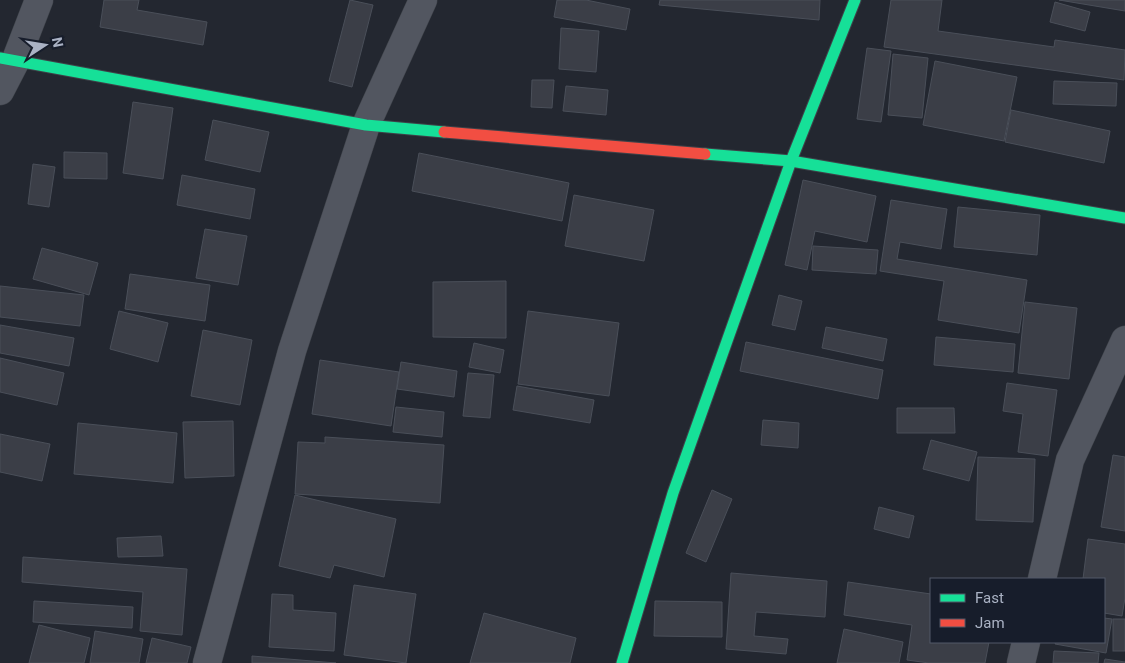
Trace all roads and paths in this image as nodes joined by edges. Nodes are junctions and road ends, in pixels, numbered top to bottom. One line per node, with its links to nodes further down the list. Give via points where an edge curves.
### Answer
1 (38, 0): 4 (street)
2 (423, 0): 6 (street)
3 (854, 0): 7 (street)
4 (7, 60): 5 (street); 6 (street)
5 (0, 91)
6 (366, 125): 7 (street); 12 (street, via 292,352)
7 (791, 161): 8 (street); 13 (street, via 673,493)
8 (1125, 218)
9 (1125, 340): 10 (street, via 1070,460)
10 (1042, 578)
11 (1026, 643): 14 (street)
12 (207, 663)
13 (622, 663)
14 (1021, 663)

